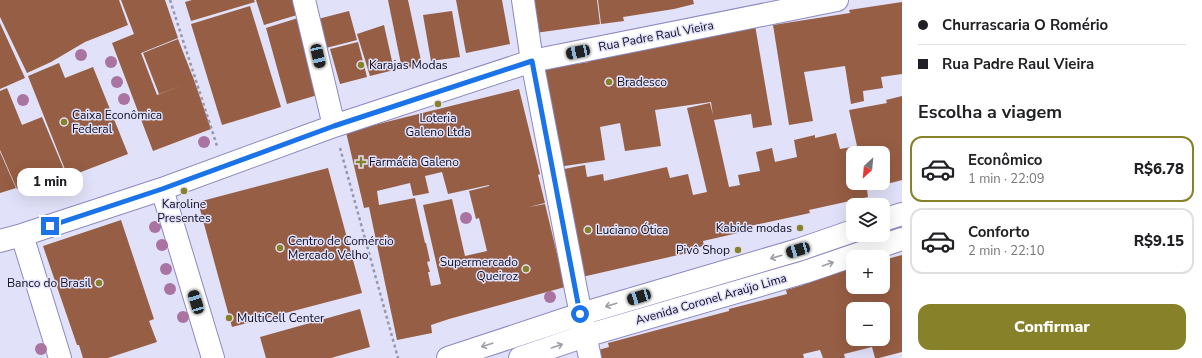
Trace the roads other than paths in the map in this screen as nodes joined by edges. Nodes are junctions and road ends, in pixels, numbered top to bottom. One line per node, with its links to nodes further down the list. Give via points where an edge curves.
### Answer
1 (304, 0): 5 (street)
2 (523, 0): 4 (street)
3 (837, 0): 4 (street, Rua Padre Raul Vieira)
4 (532, 61): 5 (street, Rua Padre Raul Vieira); 15 (street)
5 (334, 126): 6 (street, Rua Padre Raul Vieira)
6 (162, 189): 10 (street, Rua Padre Raul Vieira); 18 (street)
7 (902, 214): 8 (street)
8 (890, 218)
9 (846, 233): 13 (street, Avenida Coronel Araújo Lima)
10 (22, 235): 12 (street, Rua Padre Raul Vieira); 17 (street)
11 (902, 239): 14 (street, Avenida Coronel Araújo Lima, one-way to 11)
12 (0, 241)
13 (798, 250): 14 (street); 15 (street, Avenida Coronel Araújo Lima, one-way to 15)
14 (805, 272): 16 (street, Avenida Coronel Araújo Lima)
15 (580, 314): 16 (street); 19 (street, Avenida Coronel Araújo Lima, one-way to 19)
16 (585, 336): 20 (street, Avenida Coronel Araújo Lima, one-way to 16); 21 (street)
17 (60, 358)
18 (213, 358)
19 (448, 358)
20 (520, 358)
21 (590, 358)

